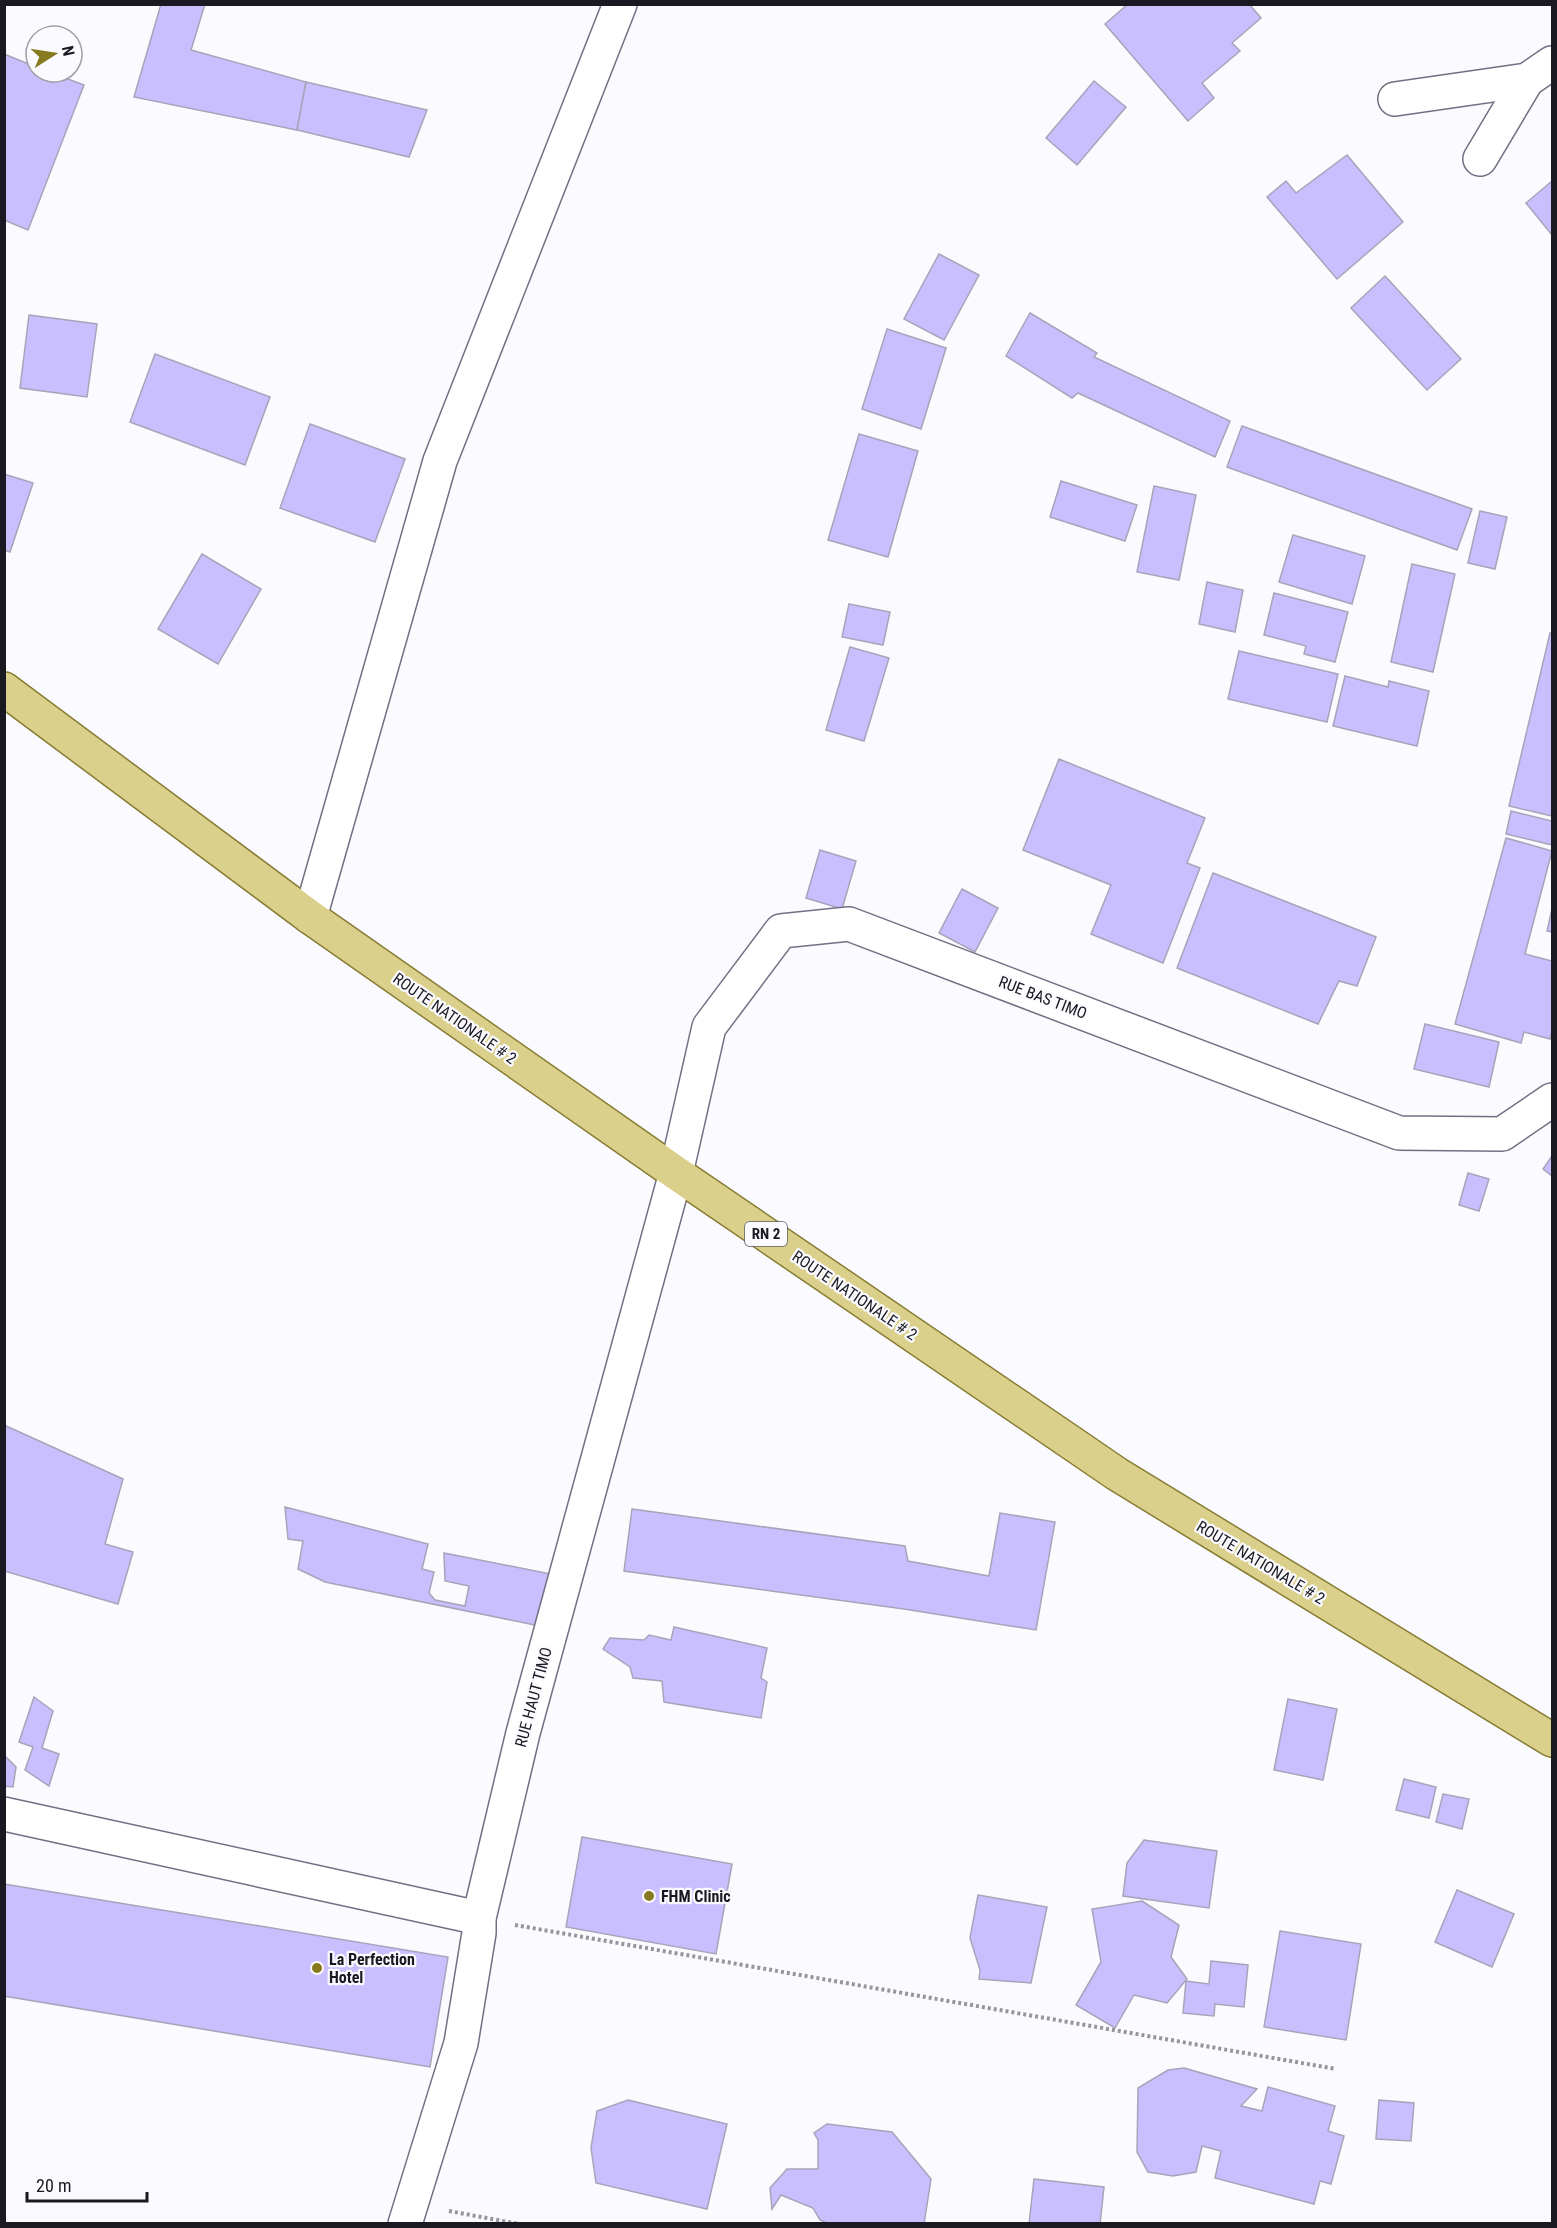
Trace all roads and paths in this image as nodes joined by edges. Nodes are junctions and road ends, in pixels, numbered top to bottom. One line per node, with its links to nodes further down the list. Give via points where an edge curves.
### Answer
1 (620, 4): 6 (street, via 440,461)
2 (1540, 72): 3 (street); 4 (street)
3 (1395, 99)
4 (1480, 159)
5 (4, 690): 6 (main road, ROUTE NATIONALE # 2 / RN 2)
6 (310, 917): 8 (main road, ROUTE NATIONALE # 2 / RN 2)
7 (1552, 1100): 8 (street, RUE BAS TIMO, via 1502,1134 1400,1133 849,924 782,931 709,1027)
8 (676, 1173): 9 (main road, ROUTE NATIONALE # 2 / RN 2, via 1117,1474); 11 (street, RUE HAUT TIMO, via 523,1733)
9 (1552, 1740)
10 (4, 1814): 11 (street)
11 (479, 1918): 12 (path); 13 (street, RUE HAUT TIMO, via 461,2043)
12 (1336, 2069)
13 (408, 2214): 14 (path)
14 (519, 2223)

